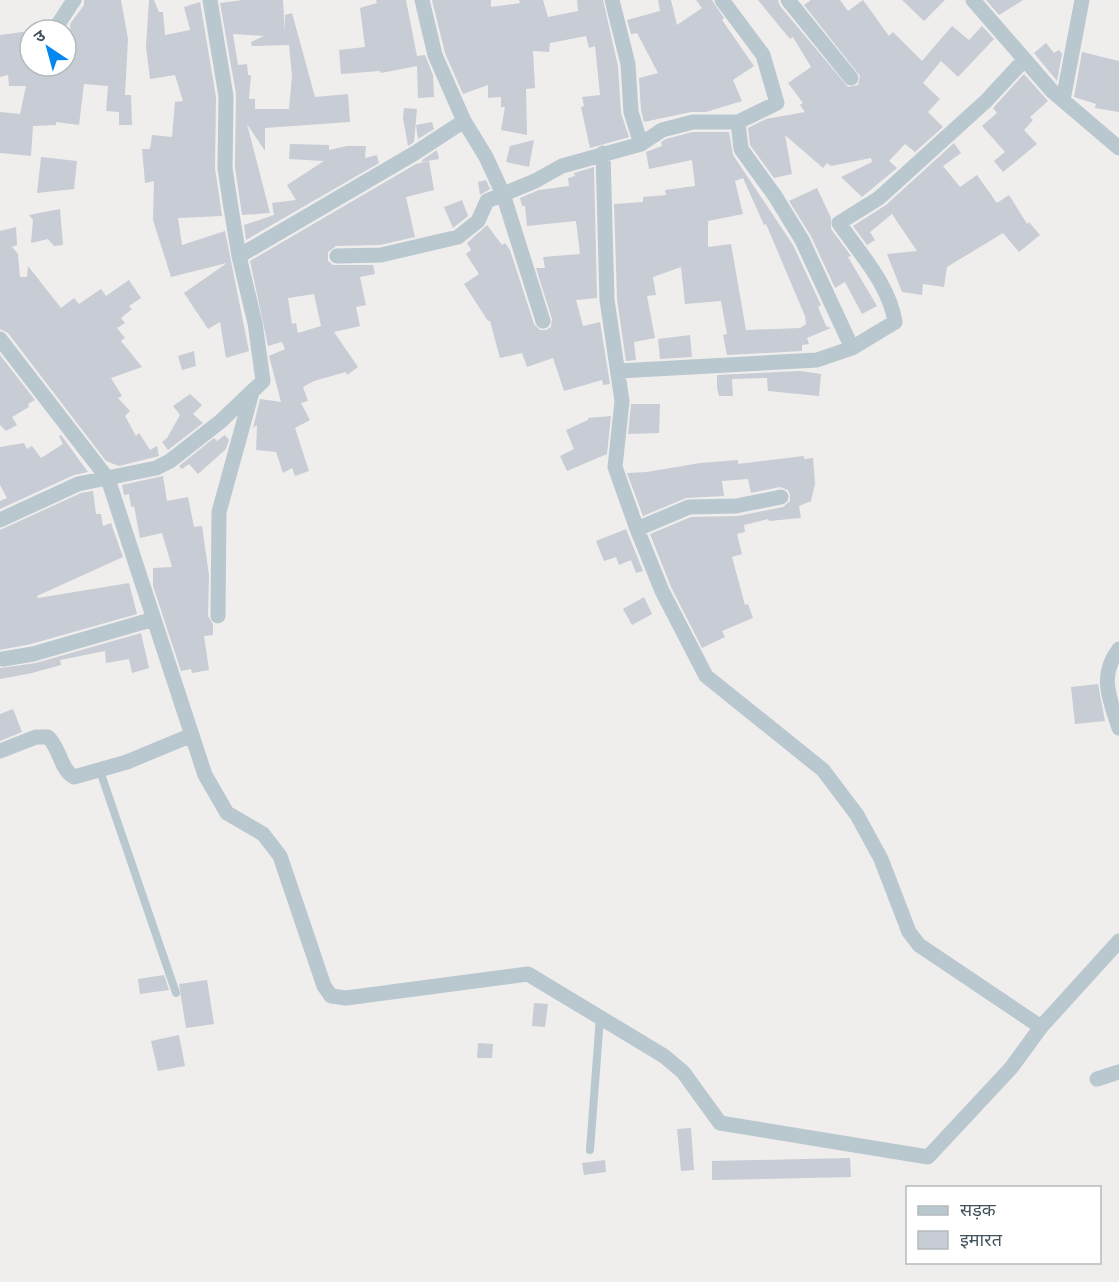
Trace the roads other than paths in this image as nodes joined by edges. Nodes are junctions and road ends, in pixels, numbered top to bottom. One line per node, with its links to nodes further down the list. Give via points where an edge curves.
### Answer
1 (74, 0): 9 (street)
2 (210, 0): 19 (street, via 226,96 225,168)
3 (422, 0): 13 (street, via 435,55)
4 (612, 0): 15 (street, via 628,64 631,112)
5 (722, 0): 14 (street, via 763,55 777,103)
6 (788, 0): 11 (street)
7 (973, 0): 10 (street)
8 (1082, 0): 12 (street)
9 (62, 18)
10 (1024, 60): 12 (street); 23 (street, via 986,101 879,198 839,223 881,283 892,304 895,322)
11 (851, 78)
12 (1063, 100): 16 (street)
13 (464, 121): 18 (street); 19 (street)
14 (738, 122): 15 (street, via 693,122 662,130); 23 (street, via 741,149 802,240)
15 (640, 144): 17 (street)
16 (1119, 148)
17 (603, 153): 18 (street, via 562,166); 24 (street, via 608,300)
18 (503, 194): 20 (street, via 487,201 478,221 458,237 381,255); 21 (street)
19 (239, 256): 25 (street, via 255,323 262,381)
20 (337, 256)
21 (543, 321)
22 (0, 339): 26 (street)
23 (852, 348): 24 (street, via 817,360)
24 (619, 372): 29 (street, via 622,401 615,467)
25 (252, 392): 26 (street, via 170,461); 30 (street, via 219,512)
26 (108, 479): 28 (street, via 63,490); 31 (street)
27 (781, 496): 29 (street, via 736,506 689,507)
28 (0, 520)
29 (637, 529): 41 (street, via 662,591 706,676 824,770 857,815 880,859 909,932 919,945)
30 (218, 616)
31 (154, 619): 33 (street); 35 (street)
32 (1119, 650): 34 (street, via 1110,661 1107,687)
33 (3, 659)
34 (1119, 728)
35 (192, 735): 37 (street); 40 (street, via 206,775 226,813 263,834 280,856 324,986 331,996 346,998 528,974)
36 (0, 751): 37 (street, via 36,737 48,737 71,776)
37 (100, 771): 39 (lane)
38 (1119, 941): 41 (street)
39 (176, 993)
40 (600, 1017): 41 (street, via 683,1072 720,1123 927,1157 1011,1068); 44 (lane)
41 (1041, 1028)
42 (1119, 1072): 43 (street)
43 (1097, 1079)
44 (590, 1150)

